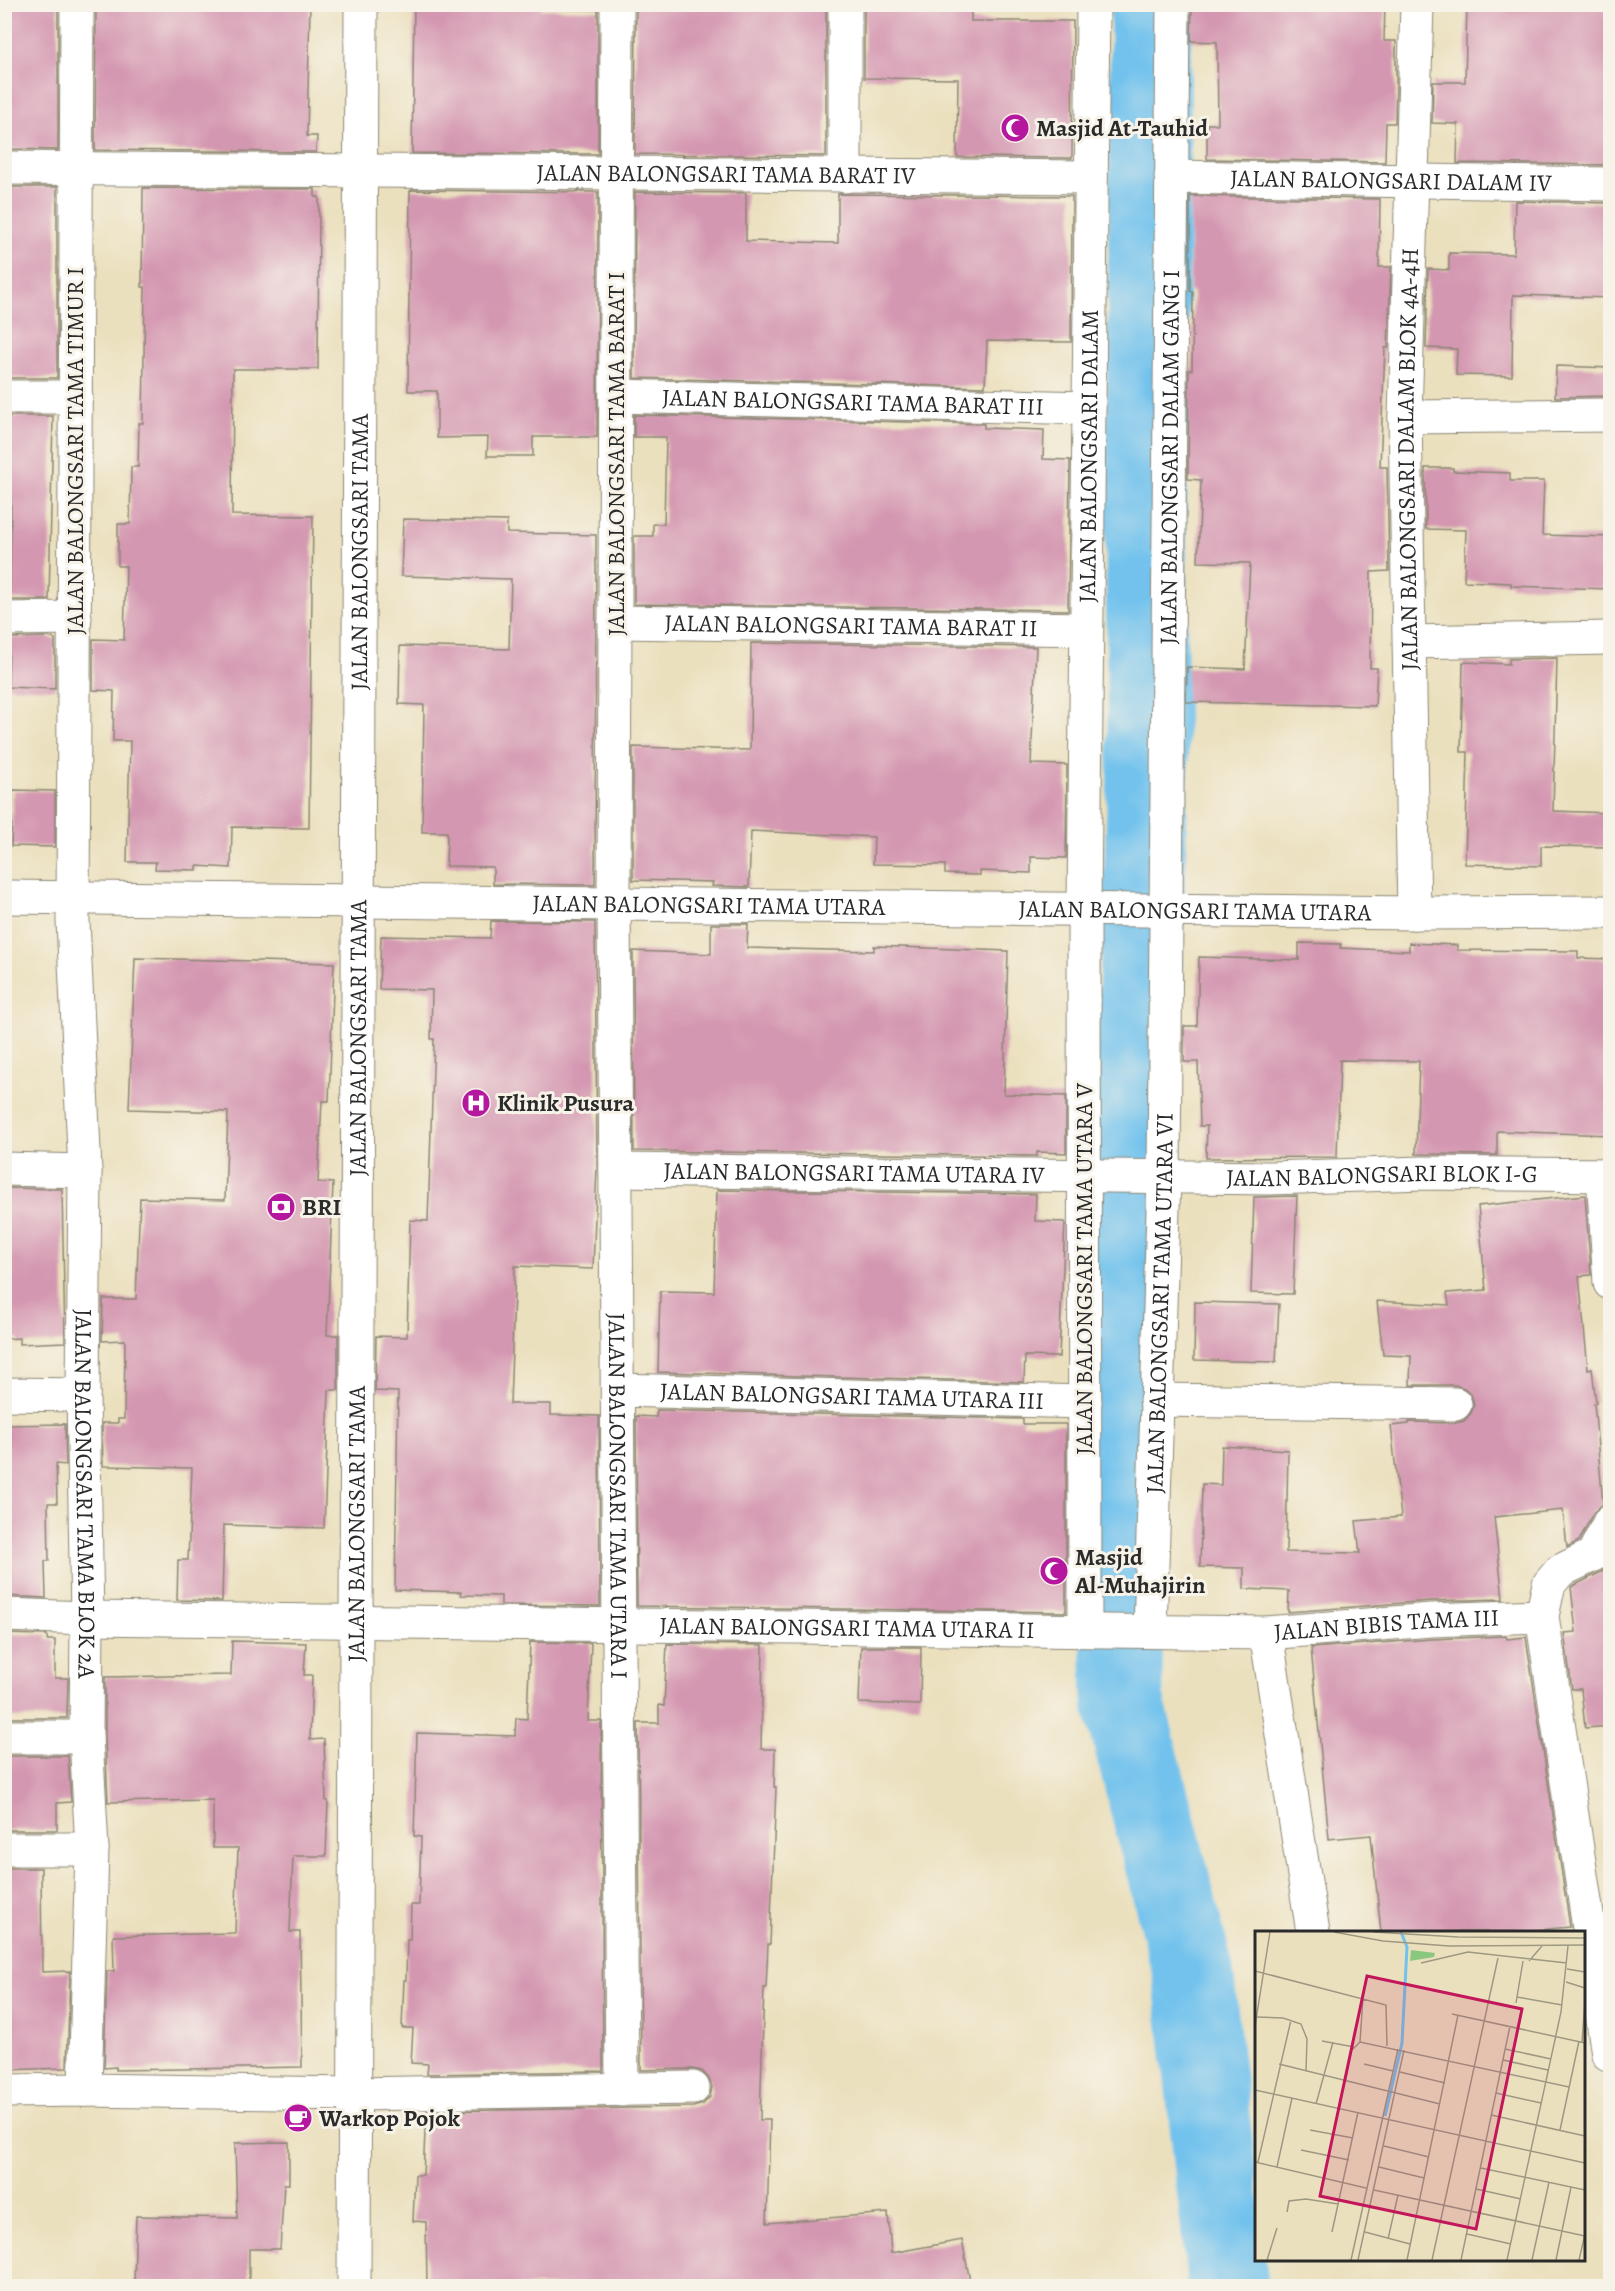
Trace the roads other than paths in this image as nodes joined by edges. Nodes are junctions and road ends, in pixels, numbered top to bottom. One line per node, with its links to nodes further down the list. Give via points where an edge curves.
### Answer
1 (77, 4): 9 (street, JALAN BALONGSARI TAMA TIMUR I)
2 (361, 4): 10 (street, JALAN BALONGSARI TAMA)
3 (617, 4): 11 (street, JALAN BALONGSARI TAMA BARAT I)
4 (845, 4): 12 (street)
5 (1093, 4): 13 (street, JALAN BALONGSARI DALAM)
6 (1173, 4): 14 (street, JALAN BALONGSARI DALAM GANG I)
7 (1417, 4): 15 (street, JALAN BALONGSARI DALAM BLOK 4A-4H)
8 (4, 168): 9 (street, JALAN BALONGSARI TAMA BARAT IV)
9 (76, 168): 10 (street, JALAN BALONGSARI TAMA BARAT IV); 19 (street, JALAN BALONGSARI TAMA TIMUR I)
10 (360, 172): 11 (street, JALAN BALONGSARI TAMA BARAT IV); 31 (street, JALAN BALONGSARI TAMA)
11 (616, 174): 12 (street, JALAN BALONGSARI TAMA BARAT IV); 17 (street, JALAN BALONGSARI TAMA BARAT I)
12 (845, 176): 13 (street, JALAN BALONGSARI TAMA BARAT IV)
13 (1091, 177): 20 (street, JALAN BALONGSARI DALAM)
14 (1171, 177): 15 (street, JALAN BALONGSARI DALAM IV); 34 (street, JALAN BALONGSARI DALAM GANG I)
15 (1413, 181): 16 (street, JALAN BALONGSARI DALAM IV); 22 (street, JALAN BALONGSARI DALAM BLOK 4A-4H)
16 (1611, 184)
17 (616, 396): 20 (street, JALAN BALONGSARI TAMA BARAT III); 25 (street, JALAN BALONGSARI TAMA BARAT I)
18 (4, 397): 19 (street)
19 (76, 397): 23 (street, JALAN BALONGSARI TAMA TIMUR I)
20 (1089, 408): 26 (street, JALAN BALONGSARI DALAM)
21 (1611, 416): 22 (street)
22 (1405, 417): 28 (street, JALAN BALONGSARI DALAM BLOK 4A-4H)
23 (75, 618): 24 (street); 30 (street, JALAN BALONGSARI TAMA TIMUR I)
24 (4, 619)
25 (615, 622): 26 (street, JALAN BALONGSARI TAMA BARAT II); 32 (street, JALAN BALONGSARI TAMA BARAT I)
26 (1086, 629): 33 (street, JALAN BALONGSARI DALAM)
27 (1611, 638): 28 (street)
28 (1410, 642): 36 (street, JALAN BALONGSARI DALAM BLOK 4A-4H)
29 (4, 897): 30 (street, JALAN BALONGSARI TAMA UTARA)
30 (74, 897): 31 (street, JALAN BALONGSARI TAMA UTARA); 39 (street, JALAN BALONGSARI TAMA BLOK 2A)
31 (359, 900): 32 (street, JALAN BALONGSARI TAMA UTARA); 55 (street, JALAN BALONGSARI TAMA)
32 (614, 903): 33 (street, JALAN BALONGSARI TAMA UTARA); 38 (street, JALAN BALONGSARI TAMA UTARA I)
33 (1088, 908): 34 (street, JALAN BALONGSARI TAMA UTARA); 40 (street, JALAN BALONGSARI TAMA UTARA V)
34 (1158, 908): 36 (street, JALAN BALONGSARI TAMA UTARA); 42 (street, JALAN BALONGSARI TAMA UTARA VI)
35 (1611, 912): 36 (street, JALAN BALONGSARI TAMA UTARA)
36 (1414, 913)
37 (4, 1169): 39 (street)
38 (616, 1170): 40 (street, JALAN BALONGSARI TAMA UTARA IV); 44 (street, JALAN BALONGSARI TAMA UTARA I)
39 (85, 1171): 46 (street, JALAN BALONGSARI TAMA BLOK 2A)
40 (1094, 1175): 42 (street, JALAN BALONGSARI TAMA UTARA IV); 48 (street, JALAN BALONGSARI TAMA UTARA V)
41 (1607, 1175): 42 (street, JALAN BALONGSARI BLOK I-G); 43 (street)
42 (1152, 1177): 47 (street, JALAN BALONGSARI TAMA UTARA VI)
43 (1611, 1283)
44 (618, 1390): 48 (street, JALAN BALONGSARI TAMA UTARA III); 56 (street, JALAN BALONGSARI TAMA UTARA I)
45 (4, 1394): 46 (street)
46 (83, 1395): 54 (street, JALAN BALONGSARI TAMA BLOK 2A)
47 (1155, 1400): 49 (street); 57 (street, JALAN BALONGSARI TAMA UTARA VI)
48 (1085, 1402): 57 (street, JALAN BALONGSARI TAMA UTARA V)
49 (1455, 1404)
50 (1611, 1521): 51 (street)
51 (1602, 1556): 53 (street, via 1560,1571 1549,1584)
52 (4, 1615): 54 (street, JALAN BALONGSARI TAMA UTARA II)
53 (1542, 1616): 58 (street, JALAN BIBIS TAMA III); 64 (street)
54 (87, 1618): 55 (street, JALAN BALONGSARI TAMA UTARA II); 60 (street, JALAN BALONGSARI TAMA BLOK 2A)
55 (356, 1622): 56 (street, JALAN BALONGSARI TAMA UTARA II); 71 (street, JALAN BALONGSARI TAMA)
56 (619, 1624): 57 (street, JALAN BALONGSARI TAMA UTARA II); 69 (street, JALAN BALONGSARI TAMA UTARA I)
57 (1120, 1630): 58 (street, JALAN BALONGSARI TAMA UTARA II)
58 (1266, 1633): 63 (street, JALAN BIBIS TAMA III)
59 (4, 1737): 60 (street)
60 (86, 1737): 62 (street, JALAN BALONGSARI TAMA BLOK 2A)
61 (4, 1849): 62 (street)
62 (92, 1849): 68 (street, JALAN BALONGSARI TAMA BLOK 2A)
63 (1312, 1931)
64 (1584, 1931)
65 (1585, 1935): 66 (street)
66 (1601, 2054)
67 (693, 2088): 69 (street)
68 (85, 2090): 70 (street); 71 (street)
69 (622, 2090): 71 (street)
70 (4, 2091)
71 (355, 2094): 72 (street, JALAN BALONGSARI TAMA)
72 (354, 2286)

